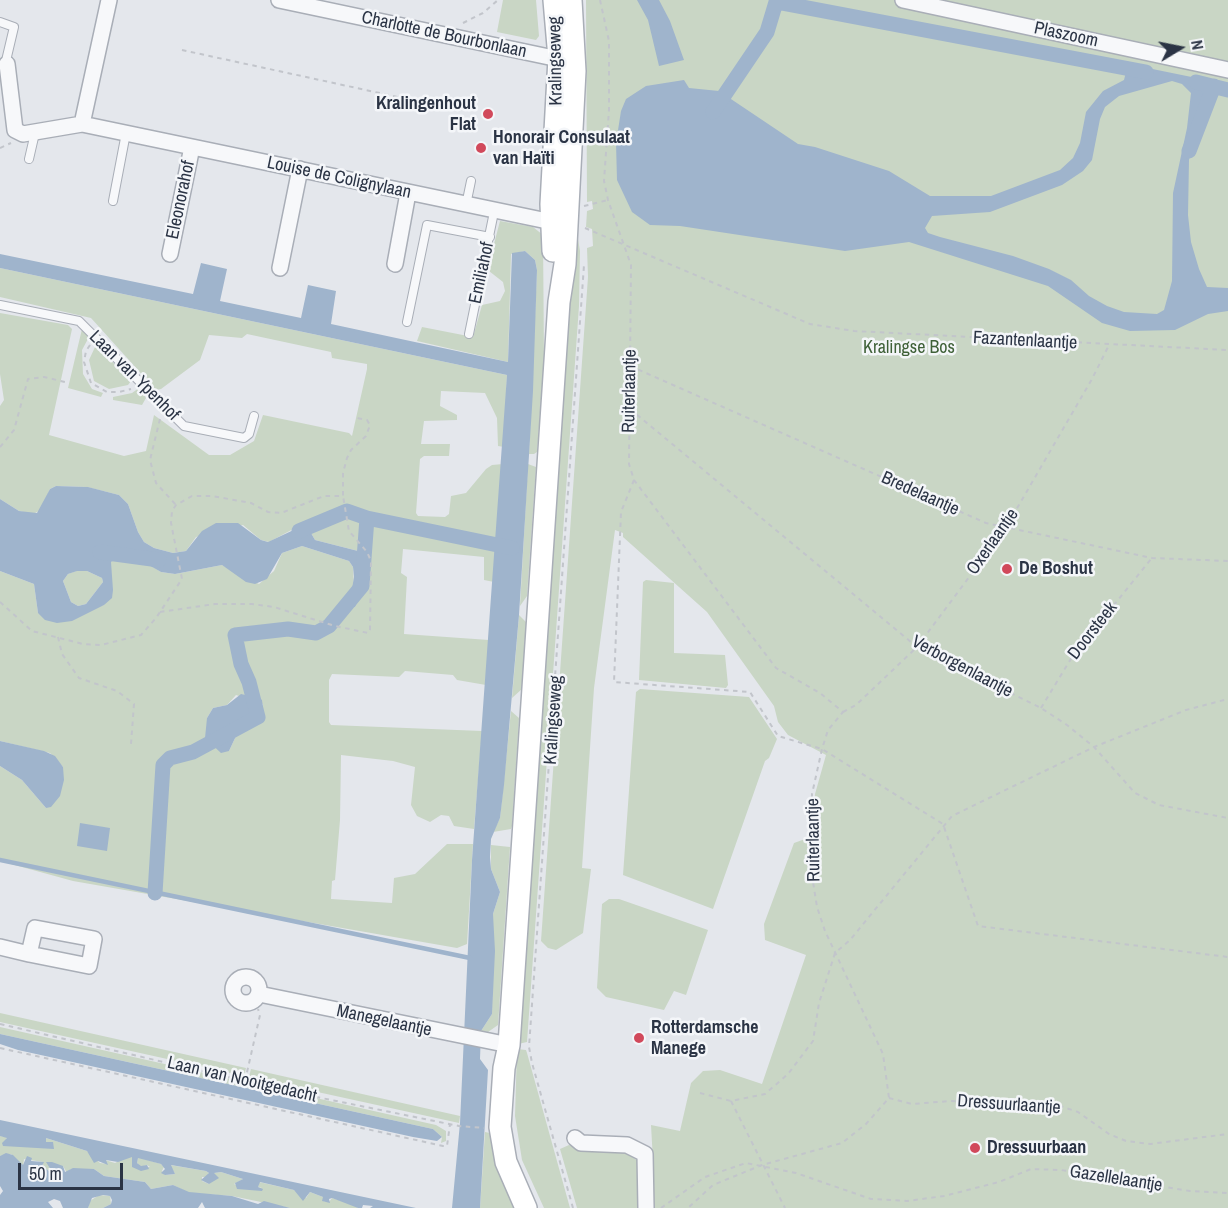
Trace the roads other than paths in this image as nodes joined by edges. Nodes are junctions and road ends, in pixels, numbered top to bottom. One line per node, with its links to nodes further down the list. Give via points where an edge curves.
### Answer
1 (109, 0): 10 (street)
2 (279, 0): 7 (street, Charlotte de Bourbonlaan)
3 (554, 0): 7 (main road, Kralingseweg)
4 (571, 0): 7 (main road, Kralingseweg)
5 (903, 0): 9 (street, Plaszoom)
6 (0, 22): 8 (lane, via 14,27)
7 (567, 58): 21 (main road, Kralingseweg)
8 (3, 65): 11 (street, via 15,130)
9 (1228, 70)
10 (82, 124): 11 (street, Louise de Colignylaan); 12 (street, Louise de Colignylaan)
11 (35, 133): 14 (lane)
12 (126, 133): 13 (street, Louise de Colignylaan); 18 (lane)
13 (192, 147): 15 (street, Louise de Colignylaan); 23 (street, Eleonorahof)
14 (29, 159)
15 (300, 169): 17 (street, Louise de Colignylaan); 25 (street)
16 (471, 181): 19 (lane)
17 (408, 193): 19 (street, Louise de Colignylaan); 24 (street)
18 (113, 201)
19 (466, 205): 20 (street, Louise de Colignylaan)
20 (494, 212): 21 (street, Louise de Colignylaan); 22 (lane, Emiliahof)
21 (567, 224): 33 (main road, Kralingseweg)
22 (490, 237): 27 (lane, via 427,225); 28 (lane, Emiliahof)
23 (170, 254)
24 (394, 264)
25 (280, 268)
26 (0, 305): 29 (lane, Laan van Ypenhof, via 79,321 184,426 239,438 248,436)
27 (407, 322)
28 (469, 334)
29 (254, 416)
30 (0, 948): 31 (street)
31 (29, 954)
32 (257, 997): 33 (street, Manegelaantje)
33 (509, 1045): 35 (main road, Kralingseweg, via 501,1137 508,1166); 36 (main road, Kralingseweg, via 513,1149)
34 (575, 1138): 37 (street, via 581,1143 627,1145 645,1154)
35 (526, 1208)
36 (539, 1208)
37 (646, 1208)

